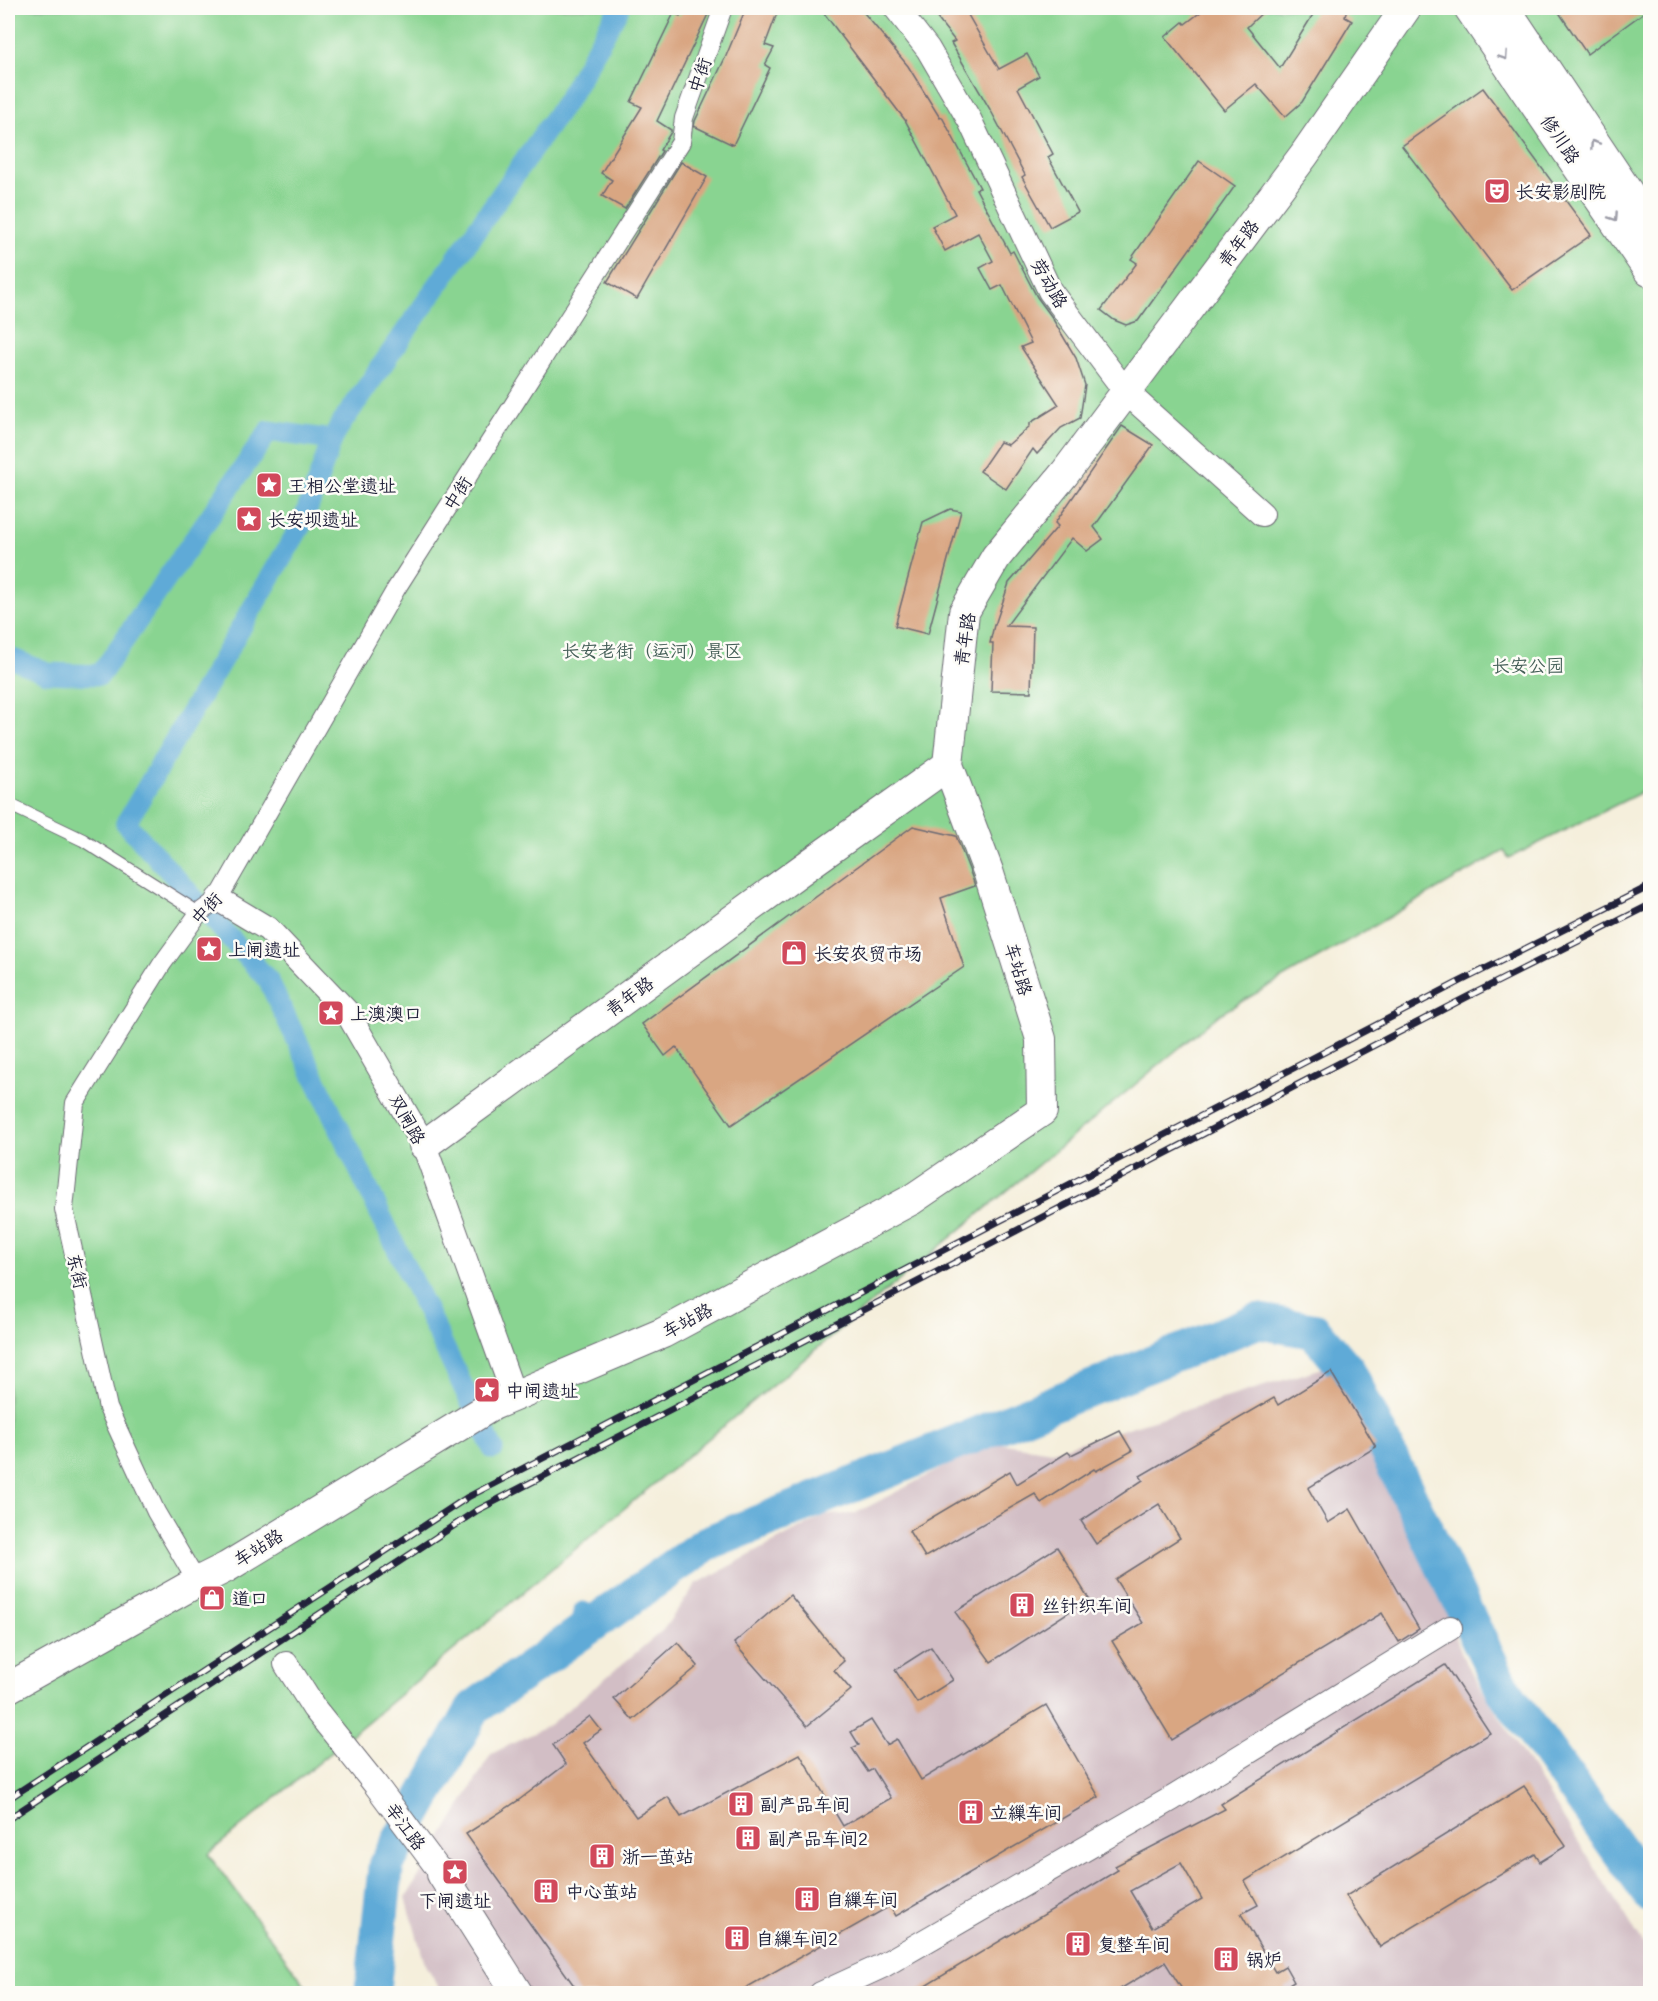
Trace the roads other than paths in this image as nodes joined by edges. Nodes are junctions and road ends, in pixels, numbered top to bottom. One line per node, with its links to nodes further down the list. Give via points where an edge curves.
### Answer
1 (723, 8): 12 (street, 中街, via 684,118 681,142 396,590)
2 (896, 8): 8 (street, 劳动路, via 928,49 970,121 1050,291)
3 (1406, 8): 8 (street, 青年路, via 1304,155)
4 (1471, 8): 7 (main road, 修川路, one-way to 7)
5 (1503, 8): 6 (main road, 修川路, one-way to 5)
6 (1650, 228)
7 (1650, 270)
8 (1126, 392): 9 (street, 劳动路); 10 (street, 青年路, via 996,556 964,612)
9 (1262, 514)
10 (948, 765): 14 (street, 青年路); 15 (street, 车站路, via 988,871 1041,1039 1042,1111 901,1205 663,1333)
11 (8, 804): 12 (lane)
12 (208, 906): 13 (street, 中街); 14 (street, 双闸路, via 268,929 347,1011)
13 (162, 964): 16 (street, 东街, via 75,1103 64,1209 108,1408 156,1512)
14 (424, 1145): 15 (street, 双闸路)
15 (503, 1400): 16 (street, 车站路)
16 (196, 1582): 19 (street, 车站路)
17 (1450, 1628): 22 (street, via 1173,1798 882,1966)
18 (286, 1664): 20 (street, 辛江路, via 314,1708)
19 (8, 1688)
20 (442, 1874): 21 (street, 辛江路)
21 (518, 1994)
22 (820, 1994)

